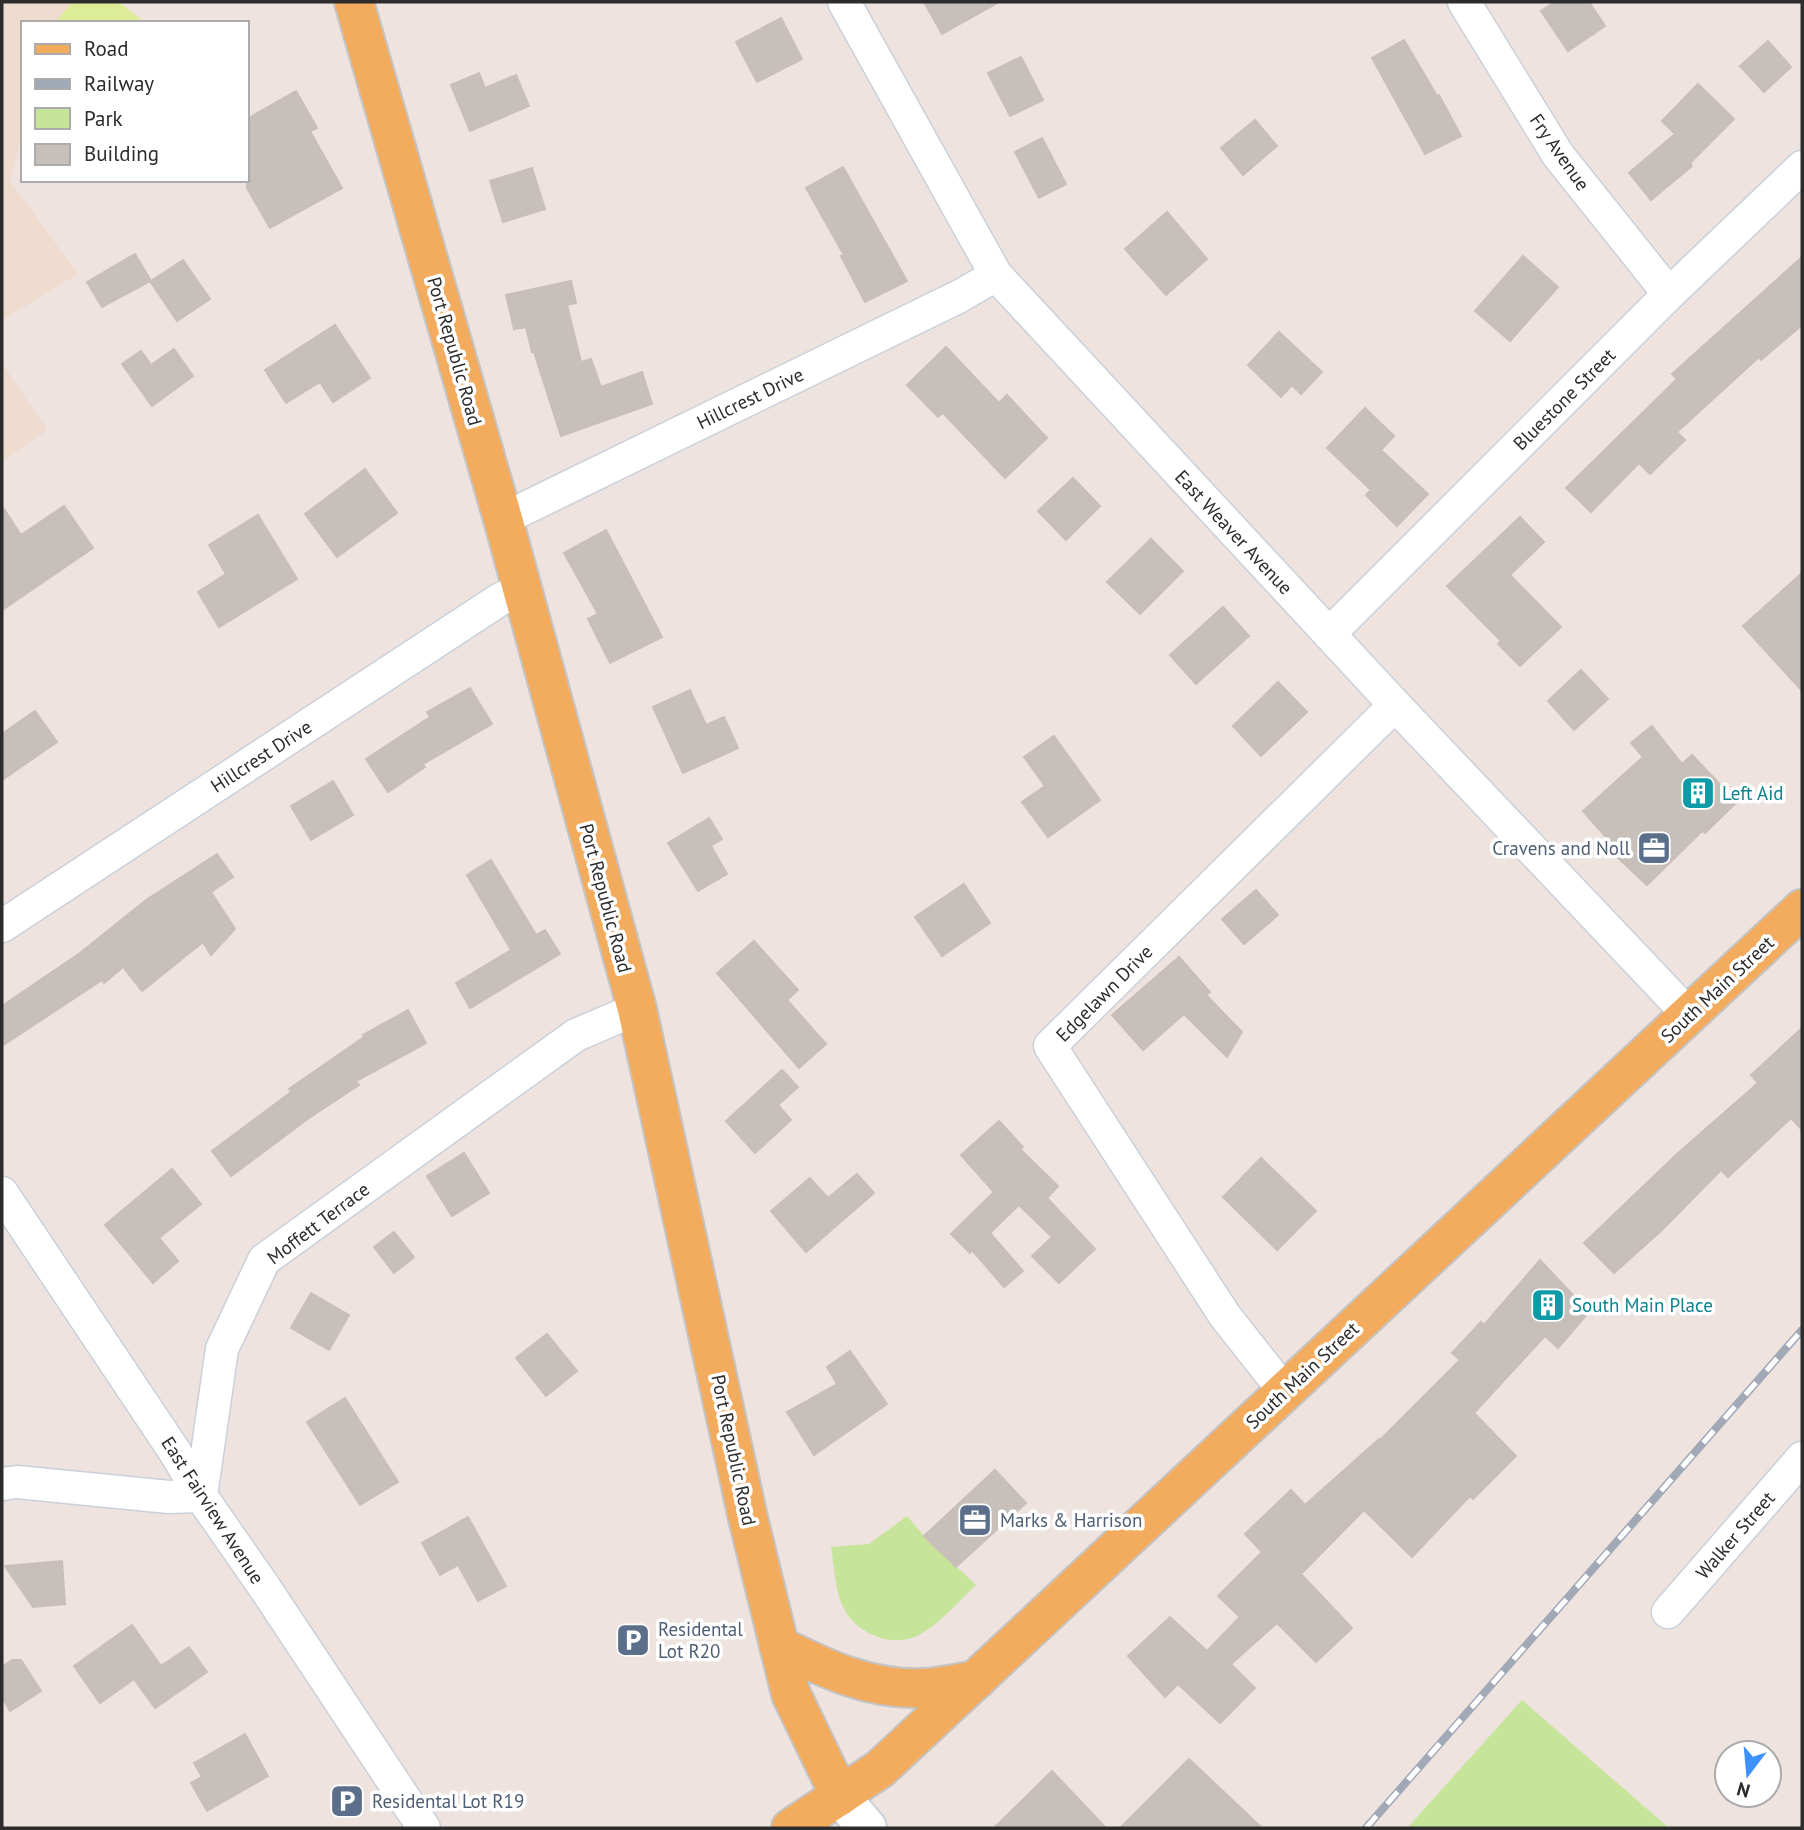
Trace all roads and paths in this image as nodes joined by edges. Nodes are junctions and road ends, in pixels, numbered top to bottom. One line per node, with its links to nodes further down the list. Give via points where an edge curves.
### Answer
1 (354, 2): 7 (main road, Port Republic Road)
2 (844, 2): 5 (street, East Weaver Avenue)
3 (1464, 2): 6 (street, Fry Avenue, via 1558,155)
4 (1802, 167): 6 (street, Bluestone Street)
5 (996, 275): 7 (street, Hillcrest Drive); 9 (street, East Weaver Avenue)
6 (1669, 294): 9 (street, Bluestone Street)
7 (503, 519): 8 (main road, Port Republic Road)
8 (522, 588): 12 (street, Hillcrest Drive); 13 (main road, Port Republic Road)
9 (1329, 634): 10 (street, East Weaver Avenue)
10 (1395, 705): 14 (street, East Weaver Avenue); 16 (street, Edgelawn Drive, via 1050,1046 1225,1316)
11 (1802, 908): 14 (main road, South Main Street)
12 (2, 926)
13 (637, 1009): 19 (street, Moffett Terrace, via 576,1035 264,1260 222,1349); 21 (main road, Port Republic Road)
14 (1689, 1015): 16 (main road, South Main Street)
15 (2, 1193): 19 (street, East Fairview Avenue)
16 (1285, 1392): 22 (main road, South Main Street)
17 (1802, 1458): 20 (street, Walker Street)
18 (2, 1484): 19 (street)
19 (201, 1496): 24 (street, East Fairview Avenue)
20 (1668, 1612)
21 (779, 1646): 22 (main road, via 840,1675 872,1684 922,1688); 23 (main road, Port Republic Road, via 791,1694)
22 (976, 1681): 23 (main road, South Main Street, via 880,1769)
23 (840, 1796): 25 (main road, South Main Street); 26 (main road)
24 (424, 1828)
25 (791, 1828)
26 (867, 1828)

